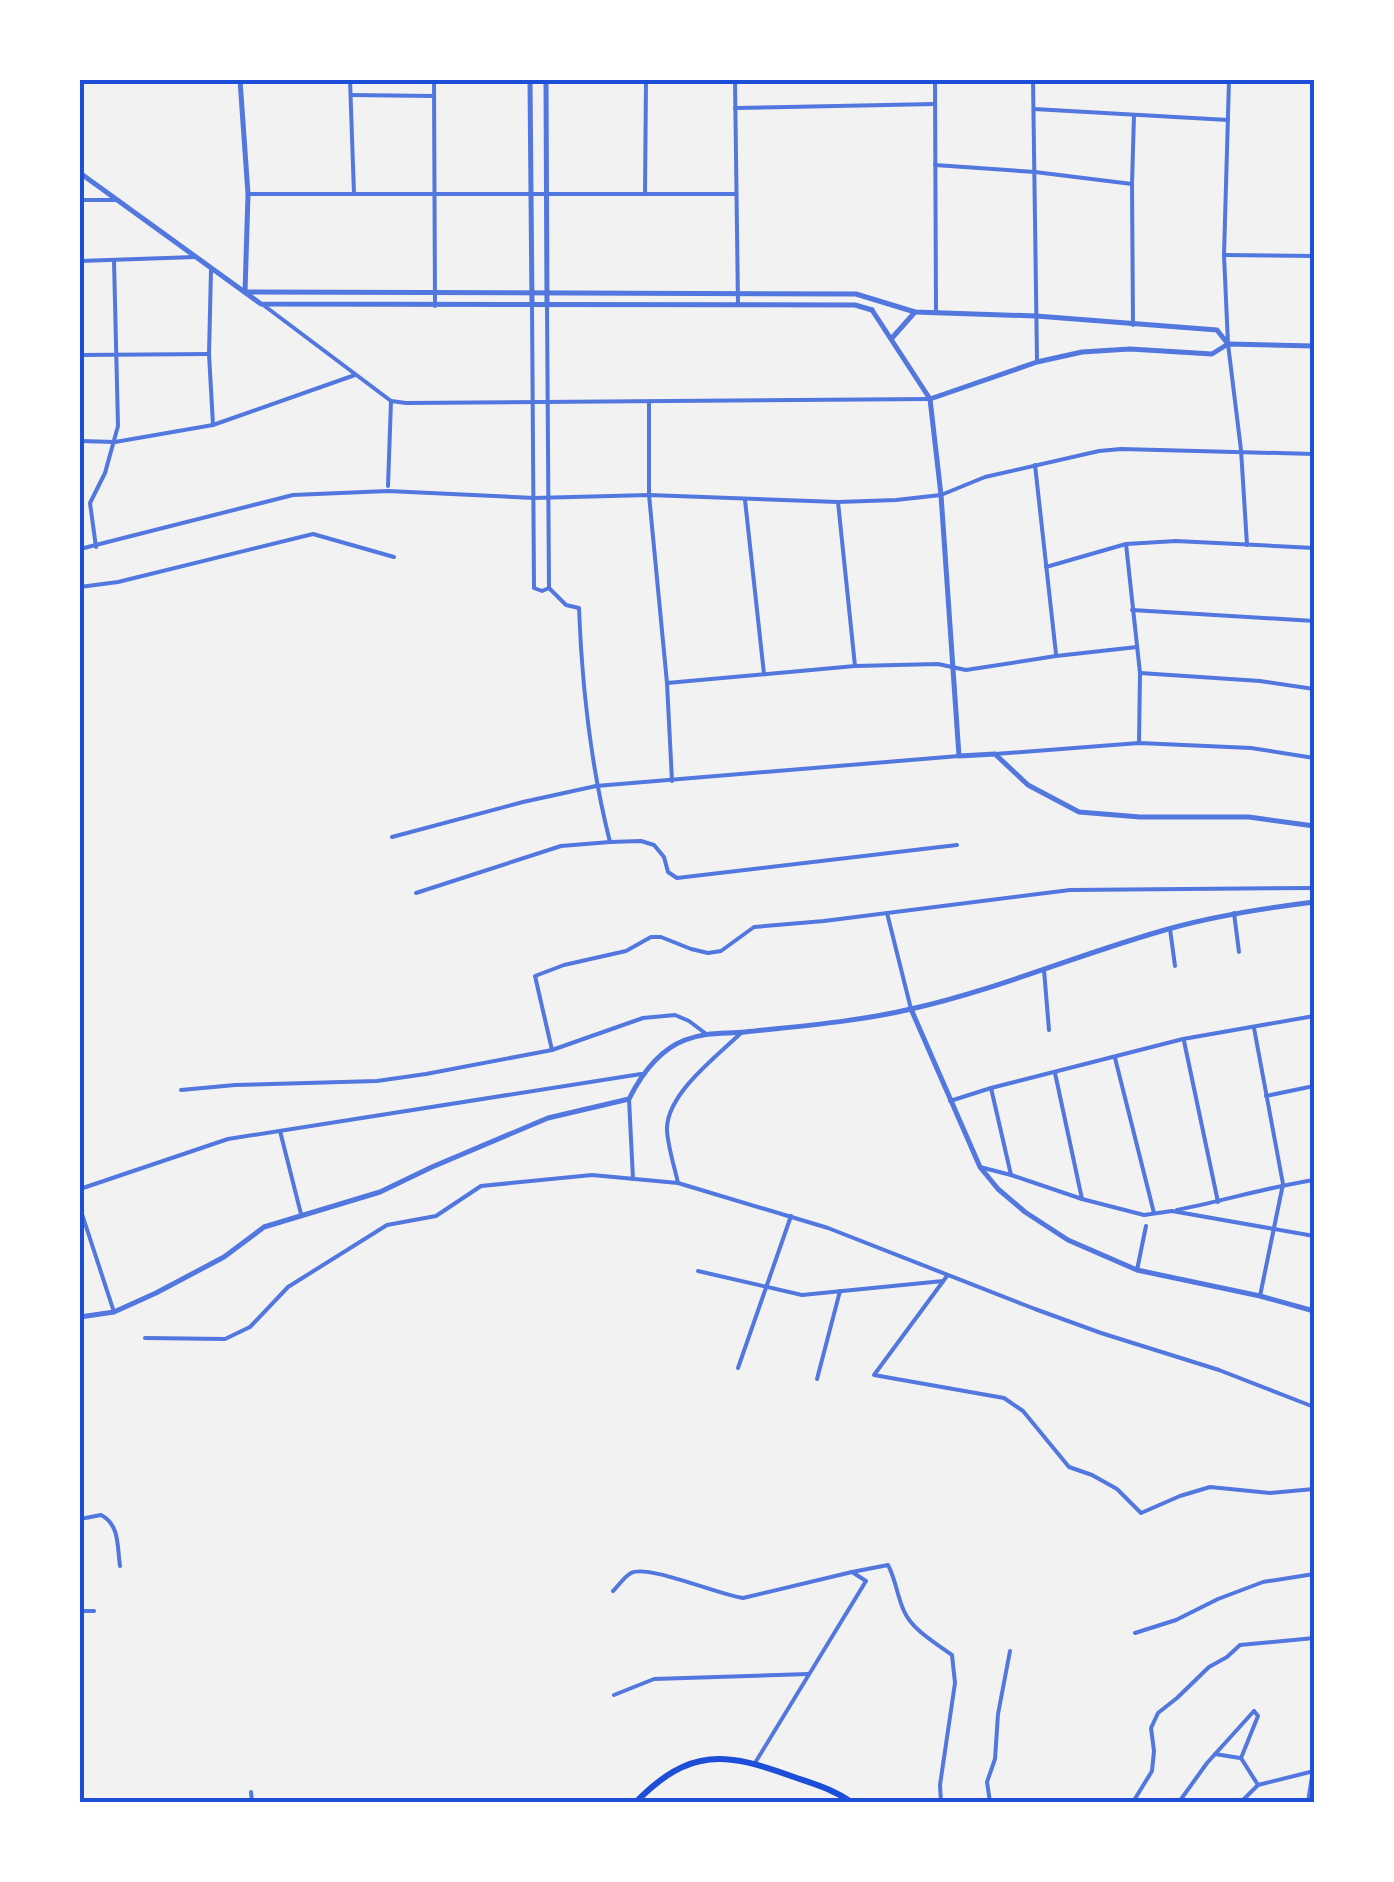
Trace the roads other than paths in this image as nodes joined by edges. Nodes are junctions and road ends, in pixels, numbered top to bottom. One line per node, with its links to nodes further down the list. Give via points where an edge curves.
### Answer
1 (240, 80): 22 (street)
2 (350, 80): 11 (street)
3 (434, 80): 12 (street)
4 (530, 80): 25 (street)
5 (546, 80): 26 (street)
6 (646, 80): 27 (street)
7 (735, 80): 14 (street)
8 (936, 80): 13 (street)
9 (1033, 80): 15 (street)
10 (1229, 80): 17 (street)
11 (351, 95): 12 (street); 23 (street)
12 (434, 96): 24 (street)
13 (935, 104): 14 (street); 18 (street)
14 (735, 108): 28 (street)
15 (1034, 109): 16 (street); 19 (street)
16 (1134, 114): 17 (street); 21 (street)
17 (1228, 120): 31 (street)
18 (935, 165): 19 (street); 50 (street)
19 (1035, 172): 21 (street); 51 (street)
20 (80, 173): 30 (street)
21 (1132, 184): 52 (street)
22 (248, 194): 23 (street); 37 (street)
23 (354, 194): 24 (street)
24 (435, 194): 25 (street); 38 (street)
25 (531, 194): 26 (street); 39 (street)
26 (547, 194): 27 (street); 40 (street)
27 (644, 194): 28 (street)
28 (736, 194): 41 (street)
29 (80, 200): 30 (street)
30 (118, 200): 33 (street)
31 (1224, 255): 32 (street); 54 (street)
32 (1314, 256)
33 (196, 257): 35 (street); 36 (street)
34 (80, 261): 35 (street)
35 (114, 261): 58 (street)
36 (211, 268): 37 (street); 56 (street)
37 (245, 292): 38 (street); 43 (street)
38 (435, 294): 39 (street); 45 (street)
39 (532, 294): 40 (street); 46 (street)
40 (547, 294): 41 (street); 47 (street)
41 (738, 294): 42 (street); 44 (street)
42 (877, 299): 48 (street); 49 (street)
43 (261, 304): 45 (street); 60 (street)
44 (738, 305): 47 (street); 48 (street)
45 (435, 306): 46 (street)
46 (532, 306): 47 (street); 64 (street)
47 (547, 306): 65 (street)
48 (872, 310): 53 (street)
49 (915, 312): 50 (street); 53 (street)
50 (936, 312): 51 (street)
51 (1036, 316): 52 (street); 59 (street)
52 (1132, 325): 54 (street, via 1217,330)
53 (892, 338): 61 (street)
54 (1228, 344): 55 (street); 59 (street, via 1212,354 1114,350); 69 (street)
55 (1314, 346)
56 (210, 354): 58 (street); 66 (street)
57 (80, 355): 58 (street)
58 (116, 355): 68 (street)
59 (1038, 362): 61 (street)
60 (356, 375): 62 (street); 66 (street)
61 (930, 399): 63 (street); 74 (street)
62 (391, 401): 64 (street); 72 (street)
63 (649, 402): 65 (street); 73 (street)
64 (533, 403): 65 (street); 75 (street)
65 (548, 403): 76 (street)
66 (212, 425): 68 (street)
67 (80, 441): 68 (street)
68 (115, 442): 80 (street)
69 (1241, 450): 70 (street); 71 (street, via 1099,450); 82 (street)
70 (1314, 454)
71 (1034, 464): 74 (street); 87 (street)
72 (388, 486)
73 (649, 495): 76 (street); 77 (street); 98 (street)
74 (941, 495): 78 (street); 95 (street)
75 (534, 498): 76 (street); 83 (street, via 293,495); 89 (street, via 534,588)
76 (548, 498): 89 (street)
77 (745, 500): 78 (street); 97 (street)
78 (838, 502): 94 (street)
79 (80, 503): 80 (street)
80 (90, 503): 83 (street)
81 (1126, 544): 82 (street); 87 (street); 90 (street)
82 (1247, 544): 84 (street)
83 (96, 546): 85 (street)
84 (1314, 548)
85 (80, 549)
86 (394, 557): 88 (street, via 312,534)
87 (1046, 566): 93 (street)
88 (80, 587)
89 (549, 588): 105 (street, via 579,608)
90 (1132, 610): 91 (street); 92 (street)
91 (1314, 621)
92 (1137, 647): 93 (street); 96 (street)
93 (1056, 656): 95 (street)
94 (855, 666): 95 (street); 97 (street)
95 (952, 667): 102 (street)
96 (1140, 673): 99 (street); 100 (street)
97 (764, 675): 98 (street)
98 (667, 683): 104 (street)
99 (1314, 689)
100 (1138, 742): 101 (street); 103 (street)
101 (995, 754): 102 (street); 106 (street, via 1028,785 1078,812 1249,816)
102 (958, 756): 104 (street)
103 (1314, 758)
104 (672, 781): 105 (street)
105 (596, 786): 107 (street); 108 (street)
106 (1314, 826)
107 (392, 837)
108 (610, 842): 109 (street, via 654,845 677,878); 111 (street, via 561,846)
109 (957, 845)
110 (1314, 888): 113 (street, via 1070,890)
111 (416, 893)
112 (1314, 902): 114 (street)
113 (887, 913): 119 (street); 126 (street, via 754,927 721,951 652,936 534,976)
114 (1234, 913): 115 (street); 116 (street)
115 (1170, 928): 117 (street); 118 (street)
116 (1240, 952)
117 (1175, 966)
118 (1044, 968): 119 (street); 122 (street)
119 (911, 1009): 123 (street); 135 (street)
120 (1314, 1016): 121 (street)
121 (1254, 1028): 125 (street); 133 (street)
122 (1049, 1030)
123 (741, 1032): 124 (street); 141 (street, via 675,1102 667,1127)
124 (705, 1034): 126 (street, via 675,1015 643,1018); 129 (street, via 680,1041)
125 (1184, 1039): 127 (street); 145 (street)
126 (552, 1050): 132 (street, via 377,1080)
127 (1115, 1058): 128 (street); 148 (street)
128 (1055, 1073): 131 (street); 144 (street)
129 (641, 1074): 134 (street); 136 (street)
130 (1314, 1086): 133 (street)
131 (990, 1088): 135 (street); 138 (street)
132 (180, 1090)
133 (1266, 1096): 142 (street)
134 (629, 1099): 139 (street); 149 (street, via 548,1118 380,1192)
135 (950, 1100): 137 (street)
136 (280, 1131): 143 (street, via 228,1139); 149 (street)
137 (980, 1167): 138 (street); 154 (street, via 1024,1212)
138 (1011, 1175): 144 (street)
139 (633, 1179): 141 (street); 164 (street, via 592,1175 480,1186 436,1216 387,1225 288,1287 250,1326 225,1339)
140 (1314, 1180): 142 (street)
141 (678, 1183): 150 (street)
142 (1283, 1184): 145 (street); 152 (street)
143 (80, 1189)
144 (1082, 1199): 148 (street)
145 (1218, 1202): 147 (street)
146 (80, 1208): 162 (street)
147 (1172, 1210): 148 (street); 152 (street)
148 (1154, 1213)
149 (301, 1215): 162 (street, via 264,1227 224,1257)
150 (790, 1216): 156 (street); 158 (street)
151 (1146, 1226): 154 (street)
152 (1274, 1229): 153 (street); 160 (street)
153 (1314, 1236)
154 (1137, 1270): 160 (street)
155 (698, 1271): 158 (street)
156 (948, 1274): 157 (street); 167 (street)
157 (943, 1281): 159 (street); 168 (street, via 874,1374 1004,1398 1024,1411 1069,1467 1116,1489 1141,1512 1210,1487)
158 (765, 1286): 159 (street, via 802,1295); 165 (street)
159 (840, 1291): 166 (street)
160 (1260, 1296): 161 (street)
161 (1314, 1311)
162 (114, 1312): 163 (street)
163 (80, 1318)
164 (145, 1338)
165 (738, 1368)
166 (818, 1379)
167 (1314, 1407)
168 (1314, 1489)
169 (80, 1519): 170 (street, via 101,1515 112,1521)
170 (120, 1566)
171 (852, 1572): 173 (street, via 743,1598 648,1570 631,1573); 179 (street, via 866,1581); 190 (street, via 888,1565 905,1615 952,1655)
172 (1314, 1574): 176 (street, via 1263,1582)
173 (614, 1591)
174 (80, 1611): 175 (street)
175 (94, 1611)
176 (1135, 1633)
177 (1314, 1638): 192 (street, via 1240,1645 1158,1712 1151,1728 1152,1770)
178 (1010, 1650): 191 (street)
179 (808, 1674): 180 (street, via 654,1679); 183 (street)
180 (614, 1696)
181 (1215, 1754): 182 (street); 182 (street, via 1254,1711 1258,1716); 193 (street)
182 (1240, 1758): 185 (street)
183 (755, 1763): 188 (main road, via 694,1762); 189 (main road)
184 (1313, 1770): 185 (street); 195 (street)
185 (1258, 1785): 194 (street)
186 (251, 1792): 187 (street)
187 (252, 1802)
188 (636, 1802)
189 (851, 1802)
190 (941, 1802)
191 (990, 1802)
192 (1134, 1802)
193 (1179, 1802)
194 (1240, 1802)
195 (1308, 1802)

